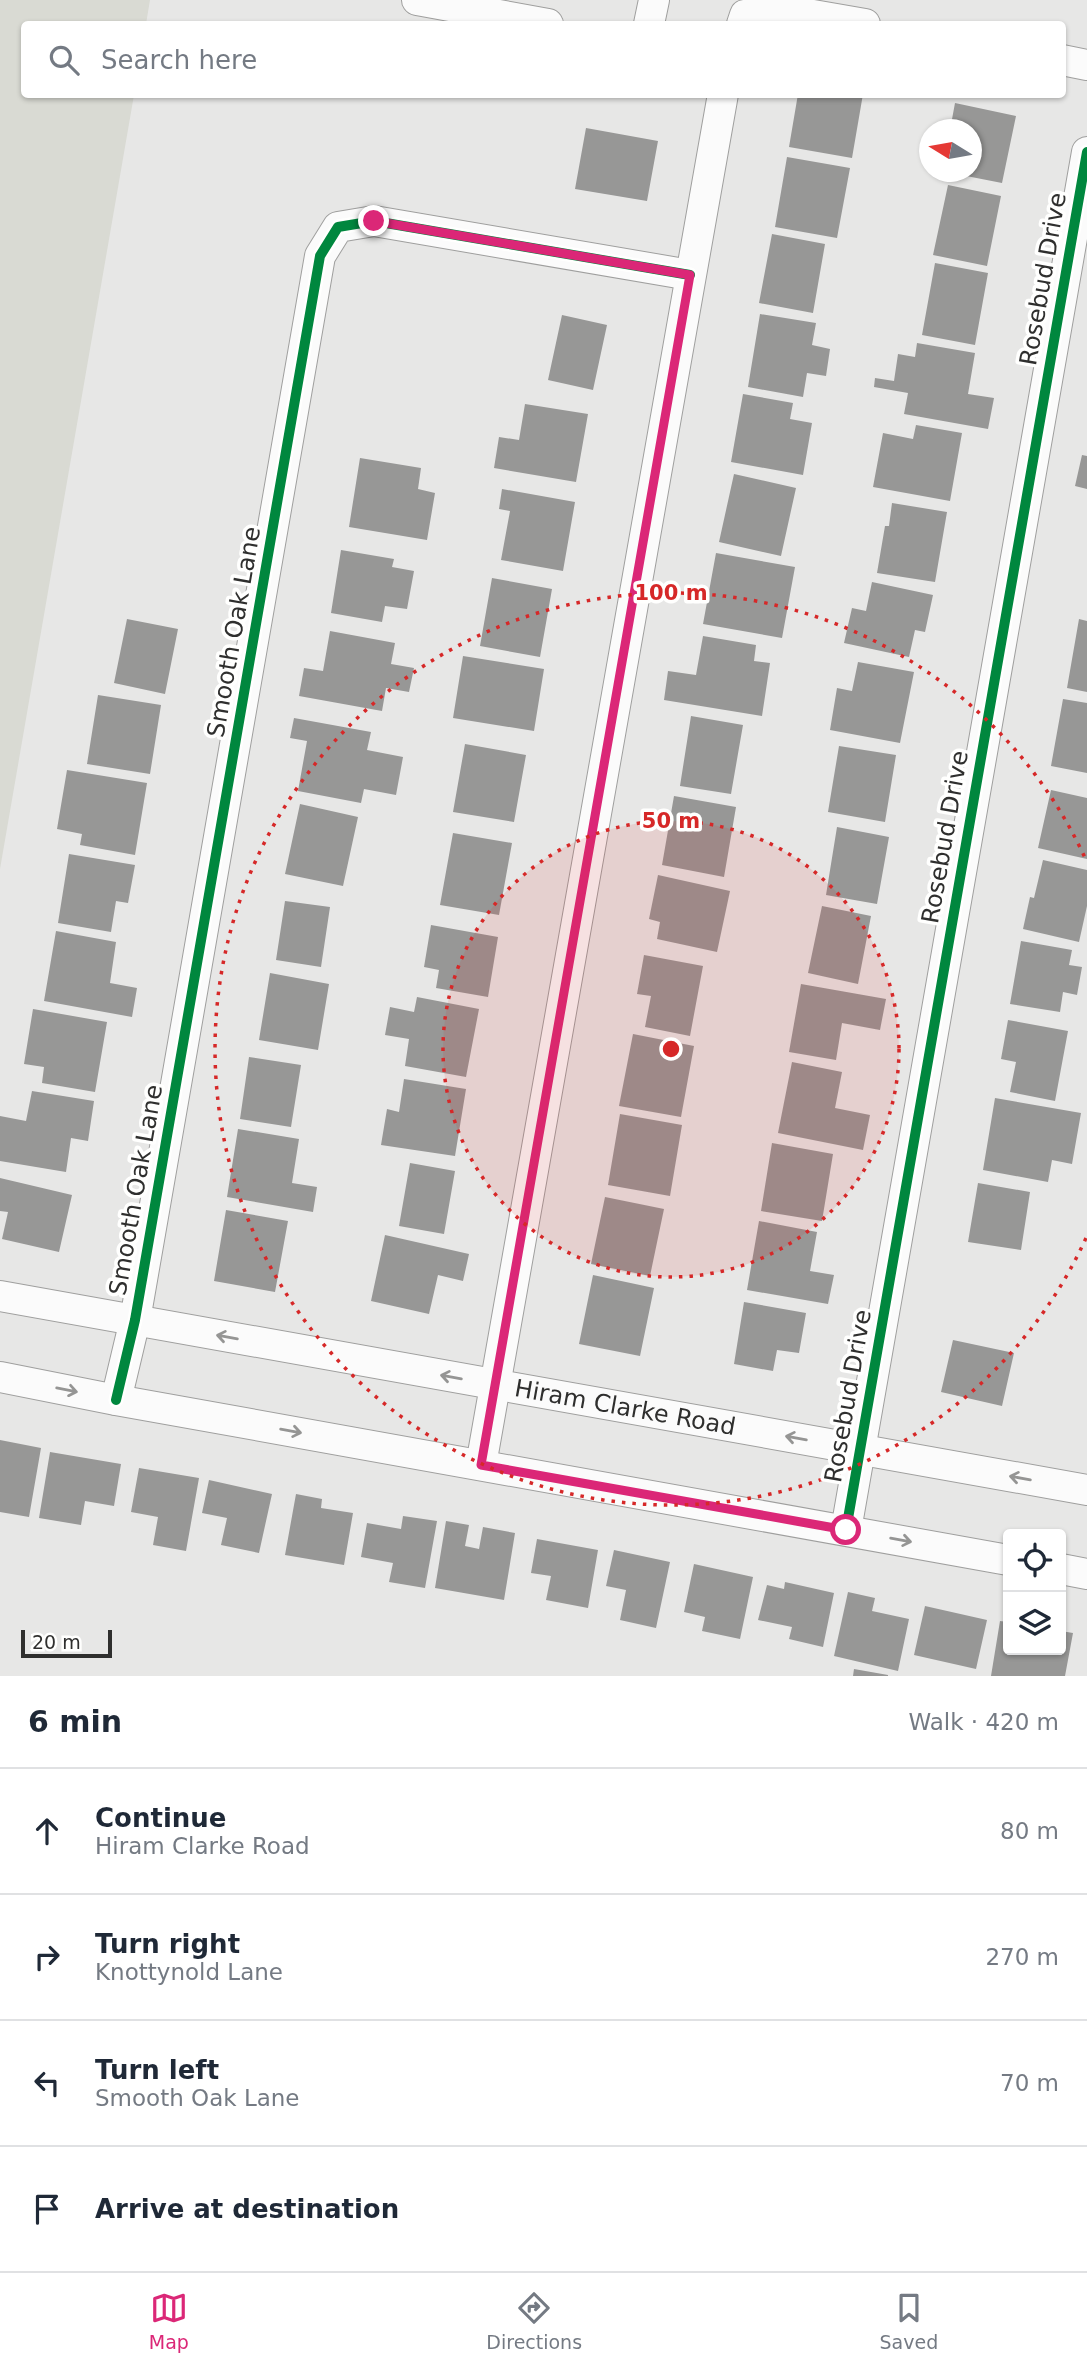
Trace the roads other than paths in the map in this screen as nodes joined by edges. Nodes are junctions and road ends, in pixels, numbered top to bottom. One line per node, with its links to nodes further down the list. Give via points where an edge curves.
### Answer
1 (417, 0): 3 (street)
2 (654, 0): 4 (street)
3 (532, 21)
4 (650, 21)
5 (743, 21): 6 (street, via 745,15 783,10)
6 (847, 21)
7 (1066, 61): 8 (street)
8 (1087, 65)
9 (722, 98): 11 (street)
10 (1087, 152): 17 (street, Rosebud Drive)
11 (690, 275): 13 (street, Smooth Oak Lane, via 374,221 338,227 320,256); 15 (street)
12 (0, 1296): 13 (street, Hiram Clarke Road)
13 (135, 1320): 15 (street, Hiram Clarke Road, one-way to 13); 16 (street, Smooth Oak Lane)
14 (0, 1377): 16 (street, one-way to 16)
15 (494, 1384): 17 (street, Hiram Clarke Road, one-way to 15); 18 (street)
16 (116, 1400): 18 (street, one-way to 18)
17 (859, 1449): 19 (street, Hiram Clarke Road, one-way to 17); 20 (street, Rosebud Drive)
18 (481, 1465): 20 (street)
19 (1087, 1490)
20 (846, 1530): 21 (street, one-way to 21)
21 (1003, 1559)
22 (1066, 1570): 23 (street)
23 (1087, 1574)

